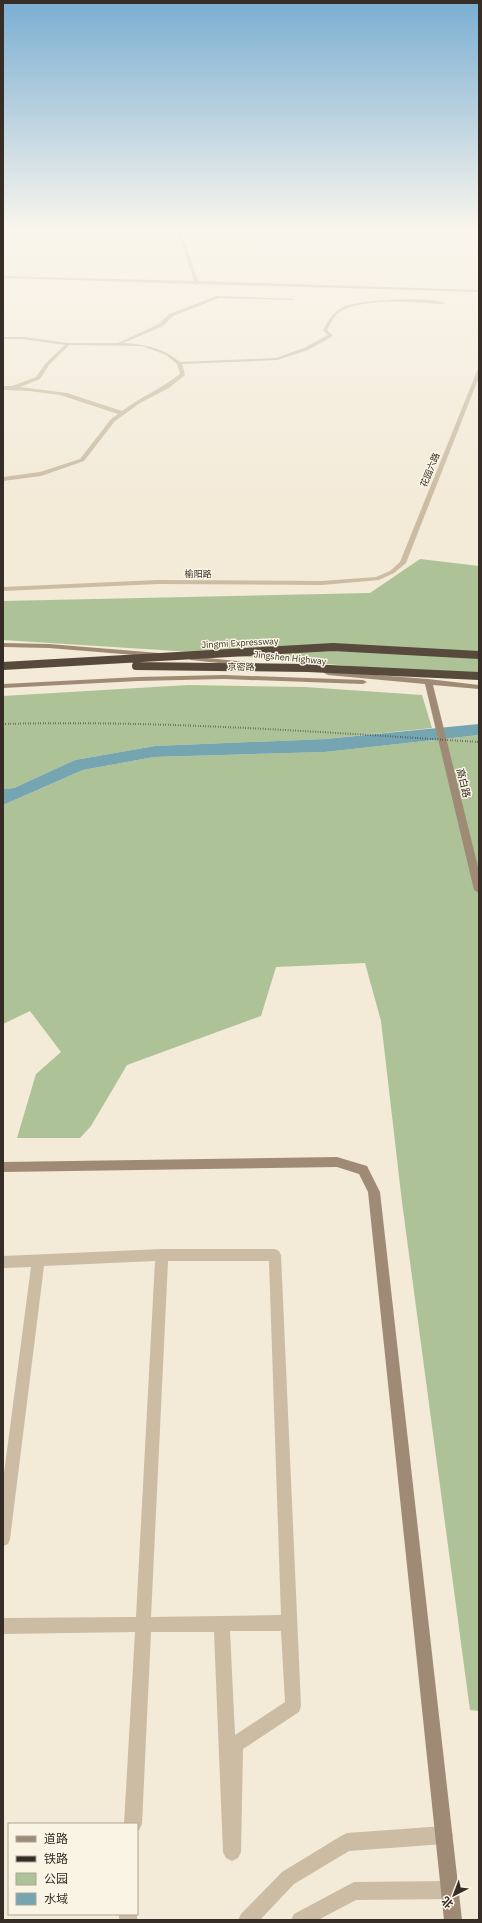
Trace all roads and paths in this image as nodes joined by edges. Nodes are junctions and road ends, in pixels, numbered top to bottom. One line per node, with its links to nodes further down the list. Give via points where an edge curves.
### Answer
1 (165, 321): 5 (street)
2 (331, 321): 6 (street, via 325,330 331,335 306,349 277,359)
3 (3, 338): 4 (street)
4 (68, 344): 6 (street, via 142,345 168,354); 9 (street, via 58,356 42,367 38,378)
5 (118, 344)
6 (179, 363): 10 (street, via 183,374 167,387)
7 (479, 371): 12 (street, 花园六路, via 403,563)
8 (3, 388): 9 (street)
9 (13, 388): 10 (street, via 33,388 59,393)
10 (123, 413): 11 (street, via 113,420 82,460 42,474)
11 (3, 479)
12 (392, 572): 13 (street, 榆阳路, via 377,579 322,583 158,582)
13 (3, 589)
14 (3, 645): 19 (main road, Jingshen Highway, via 49,646 229,661)
15 (479, 655): 16 (highway, Jingmi Expressway, bridge, via 333,647)
16 (3, 666)
17 (3, 669): 18 (highway, Jingmi Expressway, bridge, via 200,665)
18 (479, 676)
19 (428, 685): 20 (main road, 京密路, via 224,677); 21 (main road, Jingshen Highway); 22 (main road, 京密路); 23 (main road, 高白路)
20 (3, 686)
21 (479, 687)
22 (479, 693)
23 (479, 890)
24 (3, 1167): 34 (main road, via 337,1162 363,1170 374,1192)
25 (162, 1255): 26 (street); 29 (street, via 275,1256); 30 (street)
26 (38, 1260): 27 (street); 28 (street)
27 (3, 1262)
28 (3, 1539)
29 (289, 1623): 31 (street); 31 (street, via 293,1706 235,1745 232,1852)
30 (144, 1624): 31 (street); 32 (street); 33 (street)
31 (222, 1624)
32 (3, 1626)
33 (133, 1823)
34 (444, 1835): 35 (main road); 36 (street, via 347,1842 288,1878)
35 (450, 1890): 37 (street, via 354,1891); 38 (main road)
36 (247, 1920)
37 (300, 1920)
38 (453, 1920)

